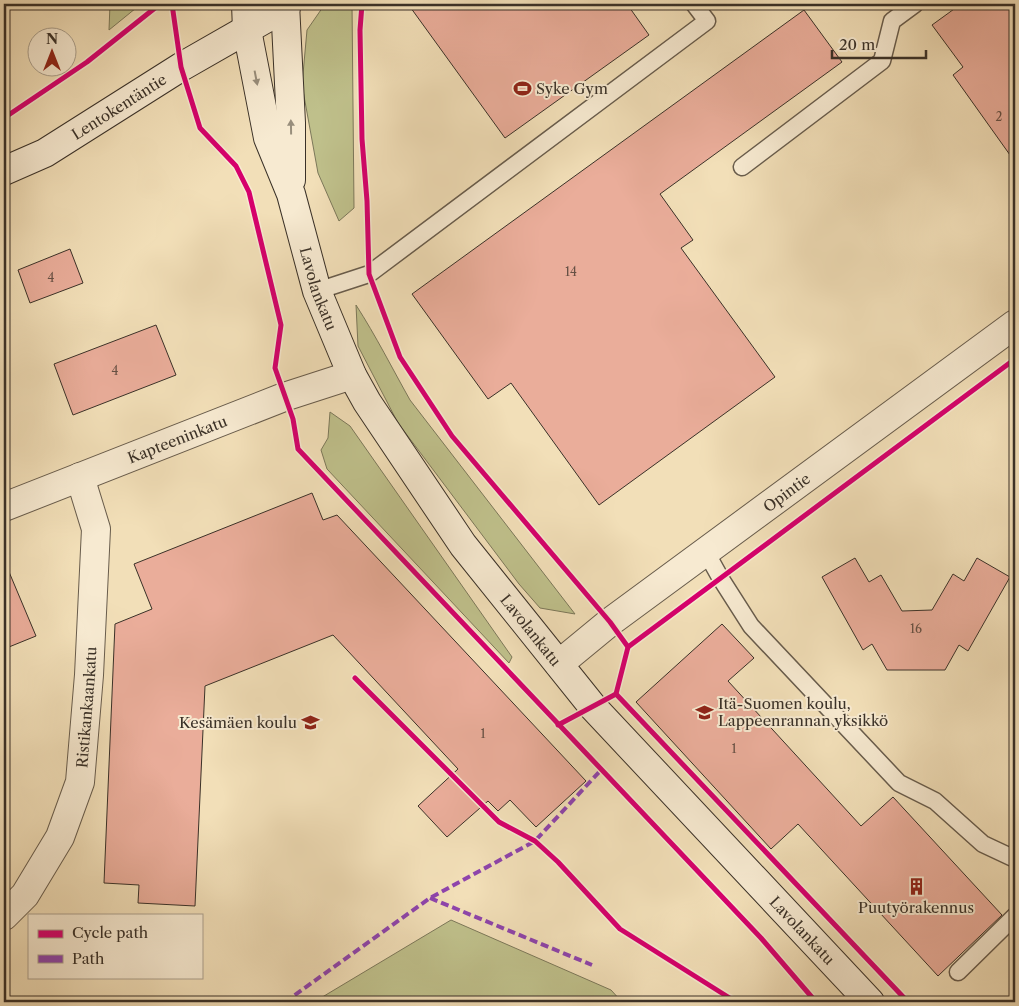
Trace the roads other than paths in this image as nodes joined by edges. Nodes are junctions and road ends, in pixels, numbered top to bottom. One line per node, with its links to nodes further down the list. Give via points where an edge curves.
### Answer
1 (694, 4): 8 (lane, via 707,21 368,274)
2 (915, 4): 5 (lane, via 892,21 882,61)
3 (287, 5): 4 (street, Lentokentäntie); 7 (street, Lavolankatu, one-way to 3)
4 (246, 17): 6 (street, Lentokentäntie, via 165,77 45,154); 7 (street, Lavolankatu, one-way to 7, via 268,138)
5 (742, 166)
6 (4, 171)
7 (291, 194): 8 (street, Lavolankatu)
8 (317, 291): 10 (street, Lavolankatu)
9 (1015, 324): 13 (street, Opintie)
10 (352, 375): 11 (street, Kapteeninkatu, via 284,397); 14 (street, Lavolankatu, via 463,545)
11 (80, 477): 12 (street, Kapteeninkatu); 16 (street, Ristikankaankatu, via 96,529 80,782 60,837 25,895)
12 (4, 507)
13 (706, 552): 14 (street, Opintie); 15 (lane, via 752,626 899,783 935,801 983,844)
14 (559, 664): 19 (street, Lavolankatu, via 593,708)
15 (1015, 858)
16 (4, 916)
17 (1015, 916): 18 (lane)
18 (958, 972)
19 (870, 1002)

